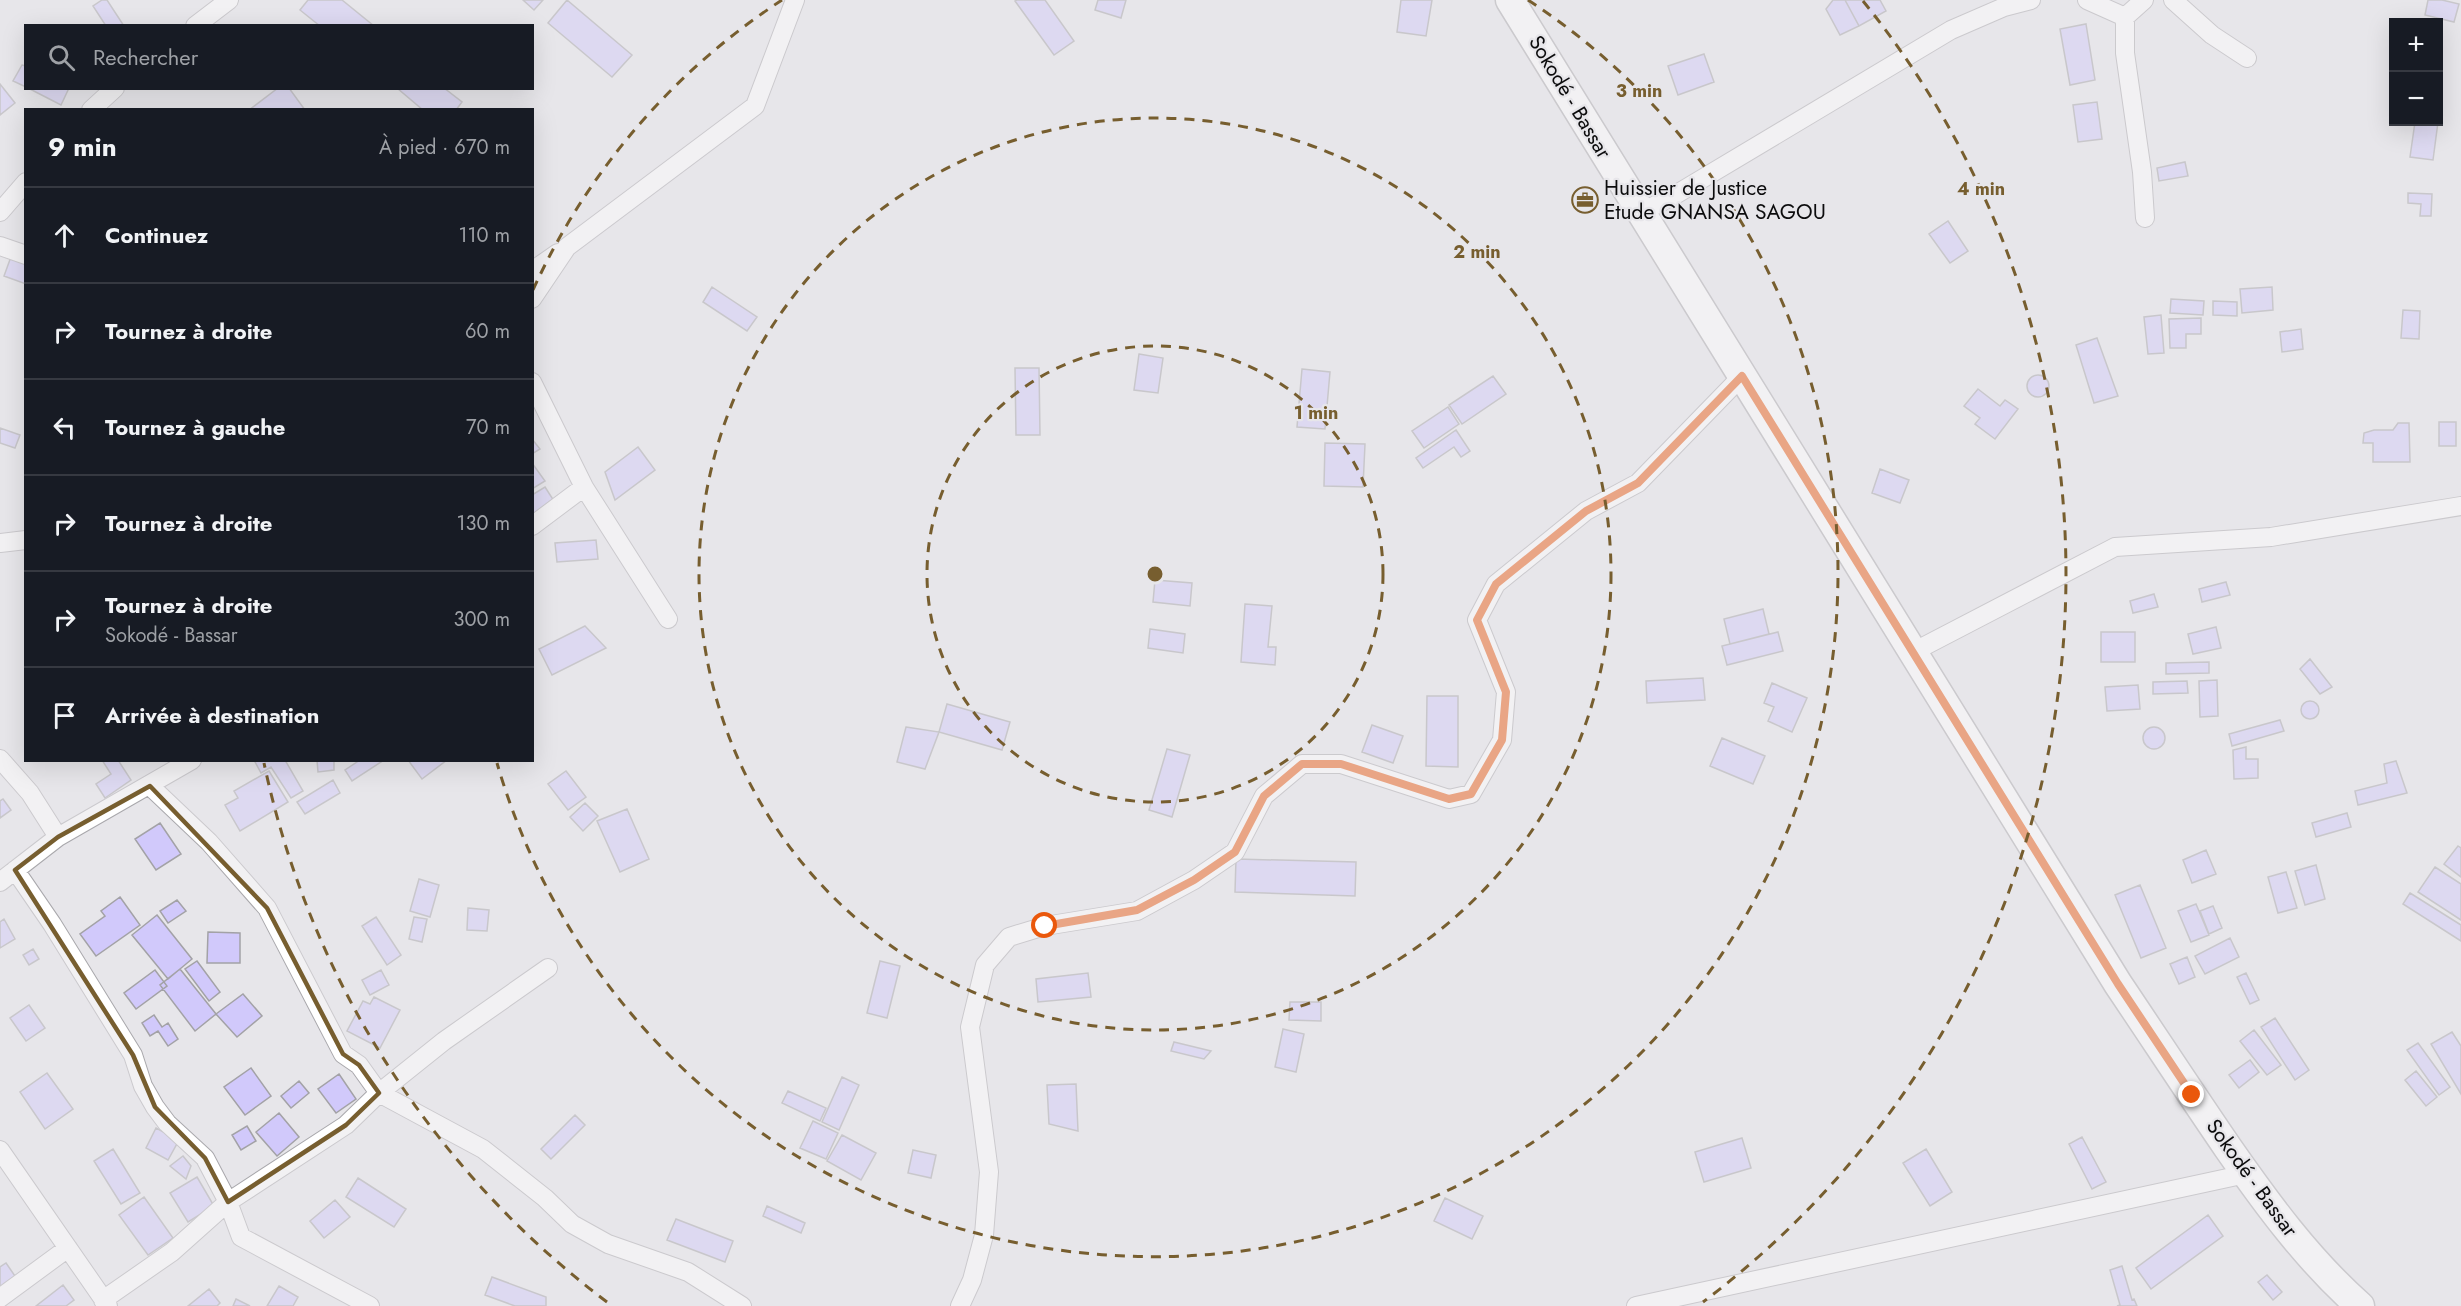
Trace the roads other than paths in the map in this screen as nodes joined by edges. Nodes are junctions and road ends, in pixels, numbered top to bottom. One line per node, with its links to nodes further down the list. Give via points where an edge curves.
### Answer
1 (229, 0): 9 (street)
2 (795, 0): 18 (street, via 755,106)
3 (1510, 0): 15 (main road, Sokodé - Bassar)
4 (2031, 0): 15 (street, via 1951,30)
5 (2087, 0): 8 (street)
6 (2144, 0): 8 (street)
7 (2173, 0): 10 (street, via 2212,35)
8 (2125, 17): 16 (street, via 2125,53)
9 (198, 24)
10 (2247, 58)
11 (113, 90): 12 (street)
12 (93, 108)
13 (24, 184): 14 (street)
14 (0, 212)
15 (1641, 213): 22 (main road, Sokodé - Bassar)
16 (2145, 218)
17 (0, 246): 19 (street)
18 (567, 247): 20 (street); 21 (street)
19 (24, 254)
20 (534, 270)
21 (534, 296)
22 (1742, 376): 30 (main road, Sokodé - Bassar); 47 (street, via 1638,483 1586,511 1496,584 1477,620 1506,692 1502,740 1471,794 1449,799 1341,764 1302,764 1264,796 1235,852 1194,880 1137,910 1045,926 1009,937 985,965 970,1027 988,1183 984,1235 972,1280)
23 (534, 386): 24 (street)
24 (584, 487): 26 (street); 29 (street)
25 (2461, 506): 30 (street, via 2271,537 2115,547)
26 (534, 524)
27 (24, 540): 28 (street)
28 (0, 543)
29 (668, 619)
30 (1913, 652): 40 (main road, Sokodé - Bassar, via 2118,984)
31 (0, 759): 34 (street, via 30,793)
32 (189, 762): 33 (street)
33 (150, 786): 34 (street); 38 (street, via 267,908 343,1054 359,1065)
34 (58, 837): 35 (street)
35 (15, 870): 36 (street); 41 (street, via 133,1055 155,1107 205,1158)
36 (0, 882)
37 (548, 968): 38 (street, via 444,1041)
38 (379, 1093): 41 (street, via 346,1125); 46 (street, via 483,1149 572,1224 608,1244 688,1272)
39 (0, 1150): 42 (street)
40 (2246, 1174): 48 (street); 49 (main road, Sokodé - Bassar, via 2312,1258)
41 (228, 1202): 44 (street); 45 (street, via 241,1237)
42 (68, 1248): 43 (street); 44 (street)
43 (0, 1298)
44 (106, 1303)
45 (370, 1306)
46 (742, 1306)
47 (960, 1306)
48 (1636, 1306)
49 (2360, 1306)

